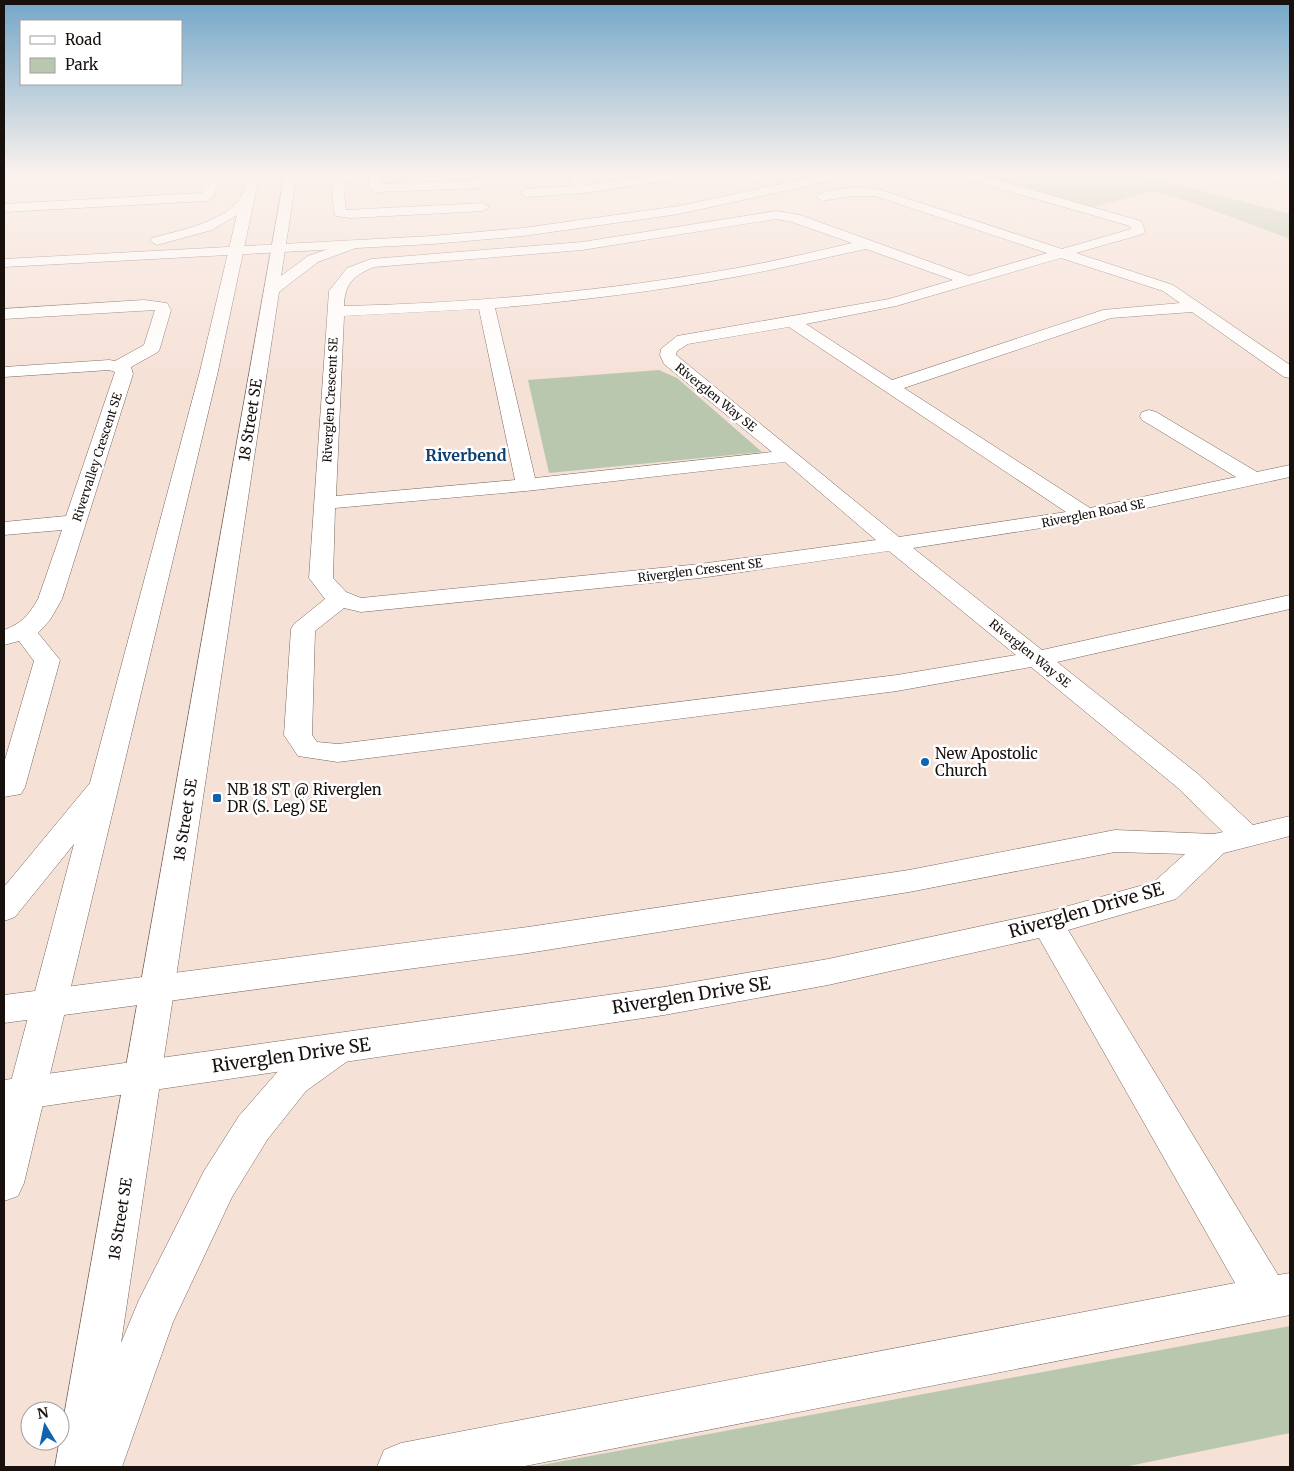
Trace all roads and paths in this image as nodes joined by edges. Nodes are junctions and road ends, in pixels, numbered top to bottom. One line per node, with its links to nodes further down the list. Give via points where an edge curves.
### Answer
1 (228, 240): 41 (street, via 209,370)
2 (153, 241): 3 (street)
3 (179, 241)
4 (222, 241): 15 (street)
5 (262, 241): 6 (street)
6 (280, 241): 12 (street); 17 (street, 18 Street SE)
7 (399, 241): 12 (street)
8 (617, 241): 20 (street, Riverglen Crescent SE, via 371,263 346,277 337,291)
9 (859, 241): 13 (street, Riverglen Crescent SE)
10 (1023, 241): 14 (street)
11 (1104, 241): 14 (street, Riverglen Way SE)
12 (351, 244): 17 (street, via 313,259)
13 (868, 244): 16 (street, Riverglen Crescent SE); 18 (street, via 739,272)
14 (1061, 253): 16 (street, Riverglen Way SE); 19 (street, via 1168,288)
15 (4, 264)
16 (967, 280): 22 (street, Riverglen Way SE, via 891,303)
17 (272, 290): 48 (street, 18 Street SE)
18 (486, 304): 20 (street); 31 (street)
19 (1195, 307): 25 (street); 26 (street, via 1109,313)
20 (336, 311): 32 (street, Riverglen Crescent SE)
21 (4, 314): 23 (street, via 161,306 163,310 152,348)
22 (792, 322): 26 (street); 28 (street, Riverglen Way SE, via 683,340 669,349 668,355 670,360)
23 (118, 366): 24 (street); 34 (street, Rivervalley Crescent SE, via 124,368 124,374)
24 (4, 372)
25 (1290, 373)
26 (891, 386): 33 (street)
27 (1149, 416): 30 (street)
28 (789, 456): 31 (street); 36 (street, Riverglen Way SE)
29 (1290, 471): 30 (street, Riverglen Road SE)
30 (1255, 480): 33 (street, Riverglen Road SE)
31 (526, 485): 32 (street)
32 (324, 503): 37 (street, Riverglen Crescent SE, via 321,578)
33 (1086, 515): 36 (street, Riverglen Road SE)
34 (76, 522): 35 (street); 39 (street, Rivervalley Crescent SE, via 50,599 40,618)
35 (4, 528)
36 (894, 544): 37 (street, Riverglen Crescent SE, via 700,572 379,604 361,605); 40 (street, Riverglen Way SE)
37 (339, 600): 40 (street, via 303,628 298,735 308,750 338,753 589,723 897,683)
38 (1290, 602): 40 (street)
39 (14, 635): 42 (street, via 47,660 11,786)
40 (1036, 659): 44 (street, Riverglen Way SE, via 1188,782)
41 (106, 781): 46 (street); 49 (street)
42 (4, 787)
43 (1290, 826): 44 (street, Riverglen Drive SE)
44 (1247, 837): 45 (street, Riverglen Drive SE)
45 (1214, 845): 47 (street, Riverglen Drive SE, via 1165,890); 48 (street, Riverglen Drive SE, via 1115,841 909,881 750,906 528,940)
46 (4, 909)
47 (1047, 924): 51 (street, Riverglen Drive SE, via 819,974 664,1001); 55 (street)
48 (158, 988): 49 (street, Riverglen Drive SE); 52 (street, 18 Street SE)
49 (48, 1002): 50 (street, Riverglen Drive SE); 53 (street)
50 (4, 1008)
51 (336, 1050): 52 (street, Riverglen Drive SE); 57 (street, via 293,1080 253,1128 218,1184 154,1314)
52 (144, 1076): 53 (street, Riverglen Drive SE); 56 (street, 18 Street SE)
53 (15, 1094): 54 (street)
54 (4, 1183)
55 (1279, 1296): 58 (street)
56 (79, 1467)
57 (98, 1467)
58 (401, 1467)

